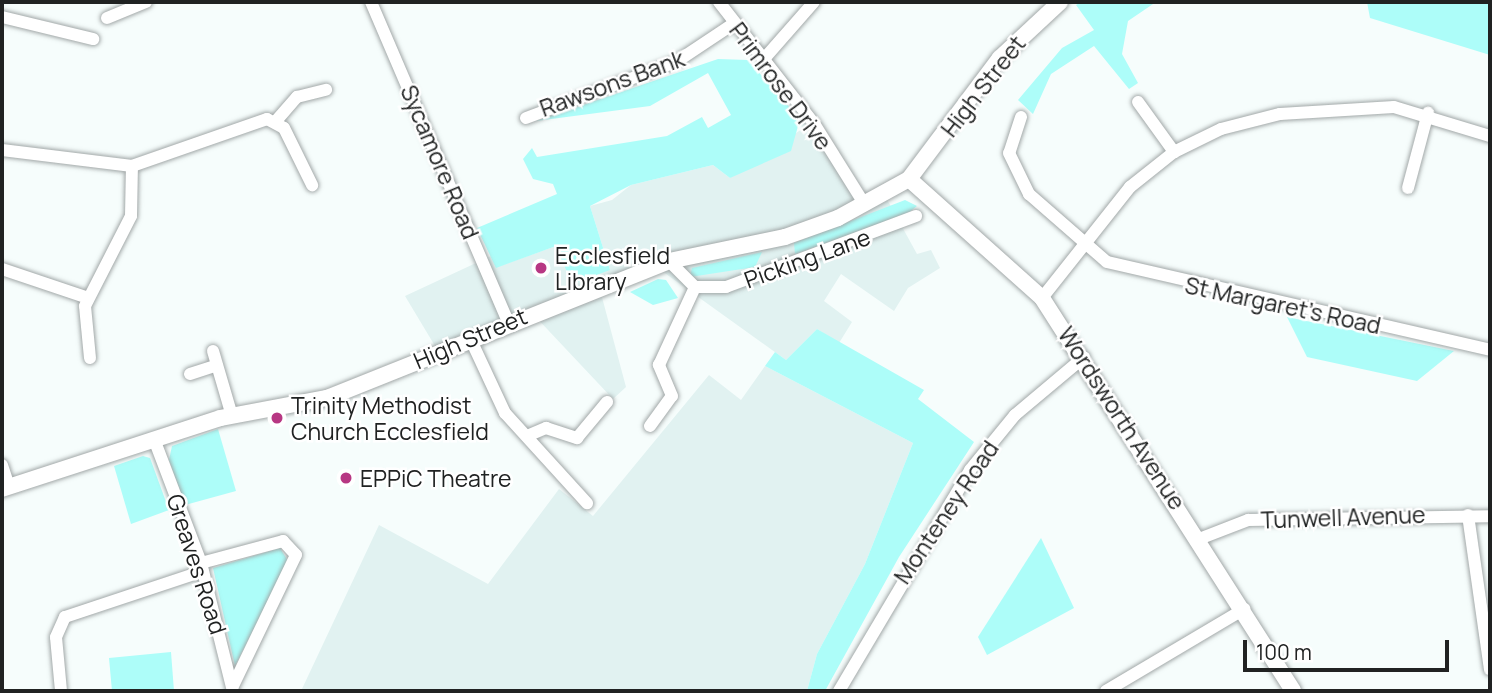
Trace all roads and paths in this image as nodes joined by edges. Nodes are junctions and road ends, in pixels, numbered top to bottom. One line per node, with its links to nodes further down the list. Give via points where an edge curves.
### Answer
1 (146, 2): 7 (street)
2 (371, 2): 32 (street, Sycamore Road)
3 (719, 2): 8 (street, Primrose Drive)
4 (814, 2): 10 (street)
5 (1060, 2): 21 (street, High Street, via 1000,58)
6 (2, 17): 9 (street)
7 (107, 18)
8 (733, 24): 10 (street, Primrose Drive); 15 (street, Rawsons Bank, via 676,62)
9 (93, 39)
10 (762, 60): 24 (street, Primrose Drive, via 816,125)
11 (326, 90): 16 (street, via 297,97)
12 (1138, 102): 19 (street)
13 (1428, 113): 17 (street); 19 (street, via 1358,106 1280,114 1221,129); 23 (street)
14 (1021, 117): 26 (street, St Margaret's Road, via 1009,145 1012,160 1029,194)
15 (526, 118)
16 (276, 121): 20 (street, via 235,125 164,159); 22 (street)
17 (1490, 136)
18 (2, 150): 20 (street)
19 (1174, 152): 26 (street, via 1130,187)
20 (132, 166): 30 (street, via 131,216)
21 (909, 179): 24 (street, High Street); 31 (street, Wordsworth Avenue)
22 (312, 185)
23 (1408, 188)
24 (864, 205): 27 (street, High Street, via 785,237)
25 (916, 216): 29 (street, Picking Lane, via 770,273 726,287)
26 (1082, 246): 31 (street); 34 (street, St Margaret's Road, via 1123,270)
27 (669, 261): 29 (street); 32 (street, High Street)
28 (2, 269): 30 (street)
29 (695, 287): 42 (street, via 659,365 672,396)
30 (88, 298): 37 (street, via 83,317)
31 (1042, 298): 36 (street, Wordsworth Avenue)
32 (508, 322): 33 (street, High Street)
33 (470, 338): 41 (street, High Street, via 327,398); 43 (street, via 497,401)
34 (1490, 349)
35 (213, 351): 38 (street)
36 (1084, 357): 50 (street, Wordsworth Avenue); 56 (street, Monteney Road, via 1015,415 970,470)
37 (90, 358)
38 (217, 365): 39 (street); 41 (street)
39 (190, 374)
40 (607, 402): 43 (street, via 577,438 546,428)
41 (232, 416): 44 (street, High Street)
42 (650, 426)
43 (527, 436): 47 (street)
44 (154, 439): 46 (street, High Street); 51 (street, Greaves Road)
45 (2, 465): 46 (street)
46 (5, 487)
47 (587, 503)
48 (1468, 515): 49 (street, Tunwell Avenue); 50 (street, Tunwell Avenue, via 1248,520); 53 (street)
49 (1490, 516)
50 (1199, 538): 52 (street, Wordsworth Avenue)
51 (202, 567): 54 (street, Greaves Road); 54 (street, via 284,541 296,555); 55 (street, via 65,617 57,630)
52 (1244, 609): 57 (street); 58 (street, Wordsworth Avenue)
53 (1490, 669)
54 (233, 688)
55 (61, 691)
56 (839, 691)
57 (1107, 691)
58 (1293, 691)

